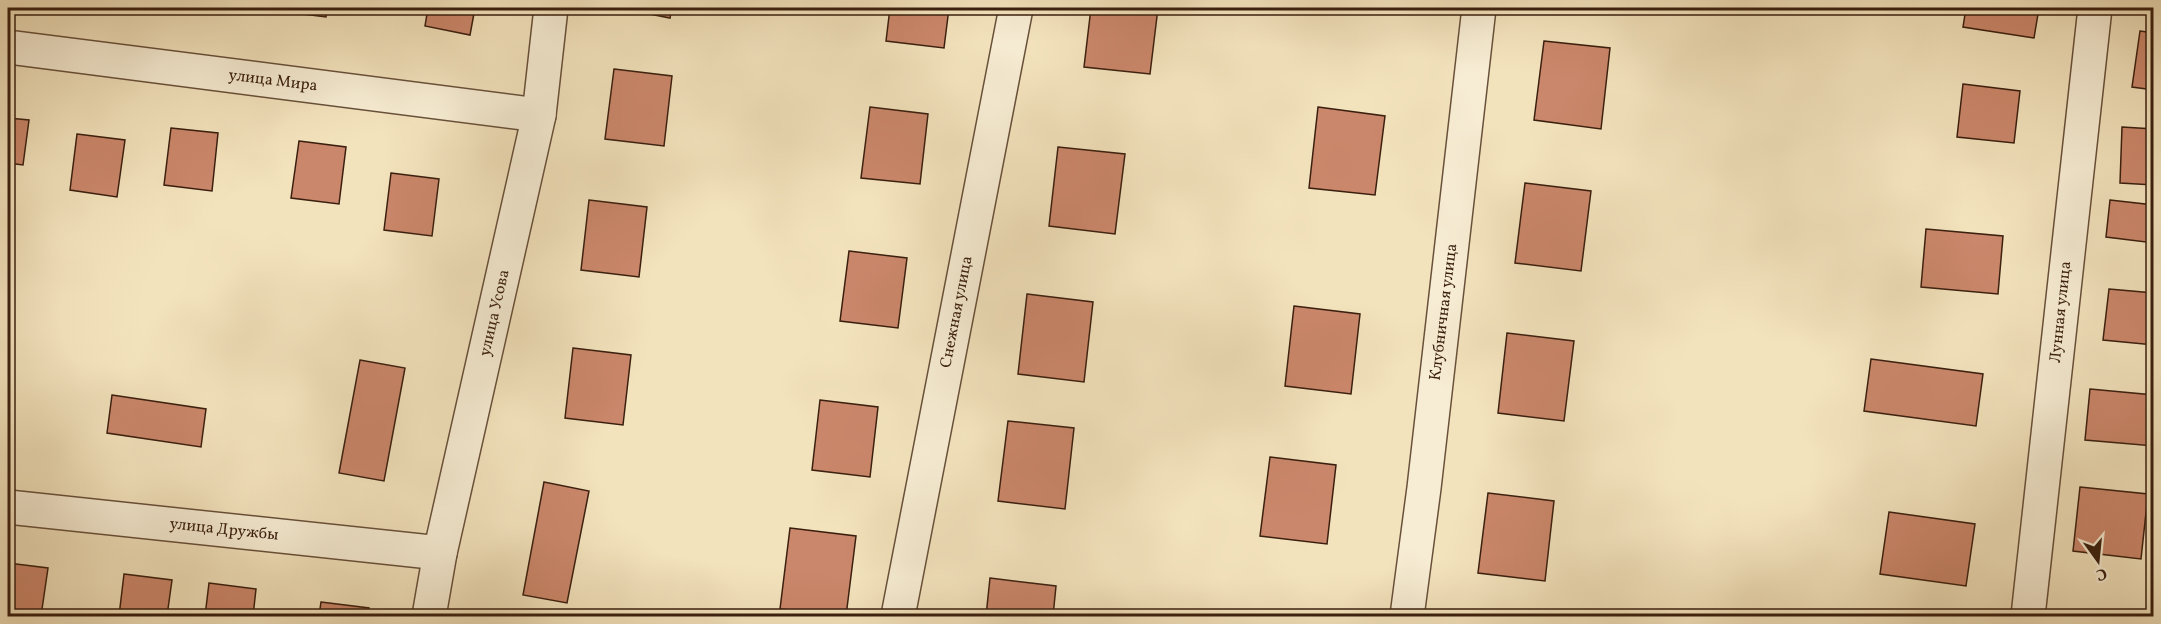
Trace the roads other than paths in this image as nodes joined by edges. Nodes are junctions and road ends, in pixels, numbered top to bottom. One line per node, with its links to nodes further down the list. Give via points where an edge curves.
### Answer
1 (551, 8): 6 (street, улица Усова)
2 (1016, 8): 10 (street, Снежная улица)
3 (1479, 8): 11 (street, Клубничная улица)
4 (2095, 8): 12 (street, Лунная улица)
5 (8, 47): 6 (street, улица Мира)
6 (539, 115): 8 (street, улица Усова)
7 (8, 507): 8 (street, улица Дружбы)
8 (440, 553): 9 (street, улица Усова)
9 (429, 616)
10 (898, 616)
11 (1407, 616)
12 (2028, 616)

